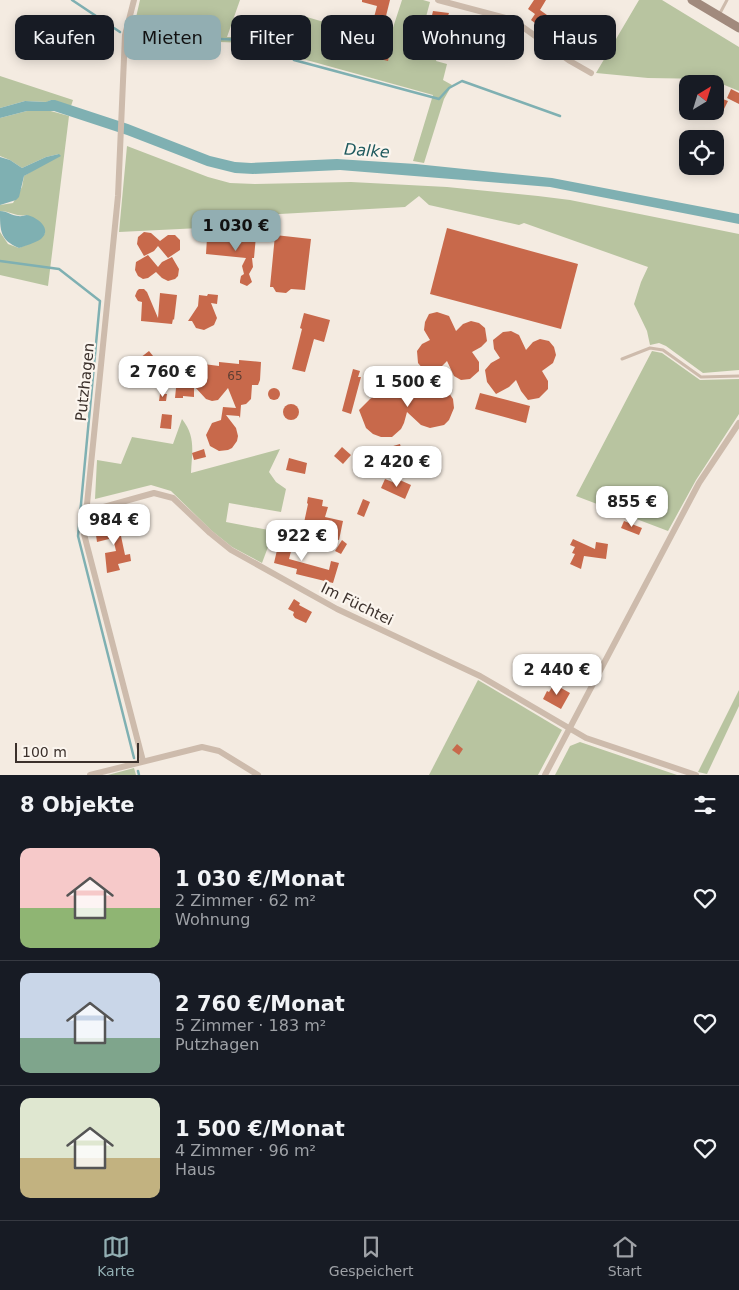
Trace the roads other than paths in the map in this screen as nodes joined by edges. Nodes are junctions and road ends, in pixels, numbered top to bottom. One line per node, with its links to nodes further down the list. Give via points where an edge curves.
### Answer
1 (134, 0): 11 (street, Putzhagen, via 126,35 118,196)
2 (438, 0): 7 (street, via 513,20)
3 (692, 0): 5 (main road)
4 (727, 0): 5 (lane)
5 (718, 16): 6 (main road)
6 (739, 28)
7 (591, 73)
8 (622, 359): 9 (lane, via 650,348 663,350 702,377)
9 (739, 376)
10 (739, 423): 12 (street, via 699,483)
11 (85, 509): 12 (street, Im Füchtei, via 94,510 154,493 173,498 231,550 337,609 480,676); 13 (street, Putzhagen, via 84,534)
12 (569, 730): 16 (street); 17 (street, Im Füchtei)
13 (143, 762): 14 (street); 15 (street, via 202,747 219,752)
14 (90, 775)
15 (258, 775)
16 (545, 775)
17 (696, 775)

